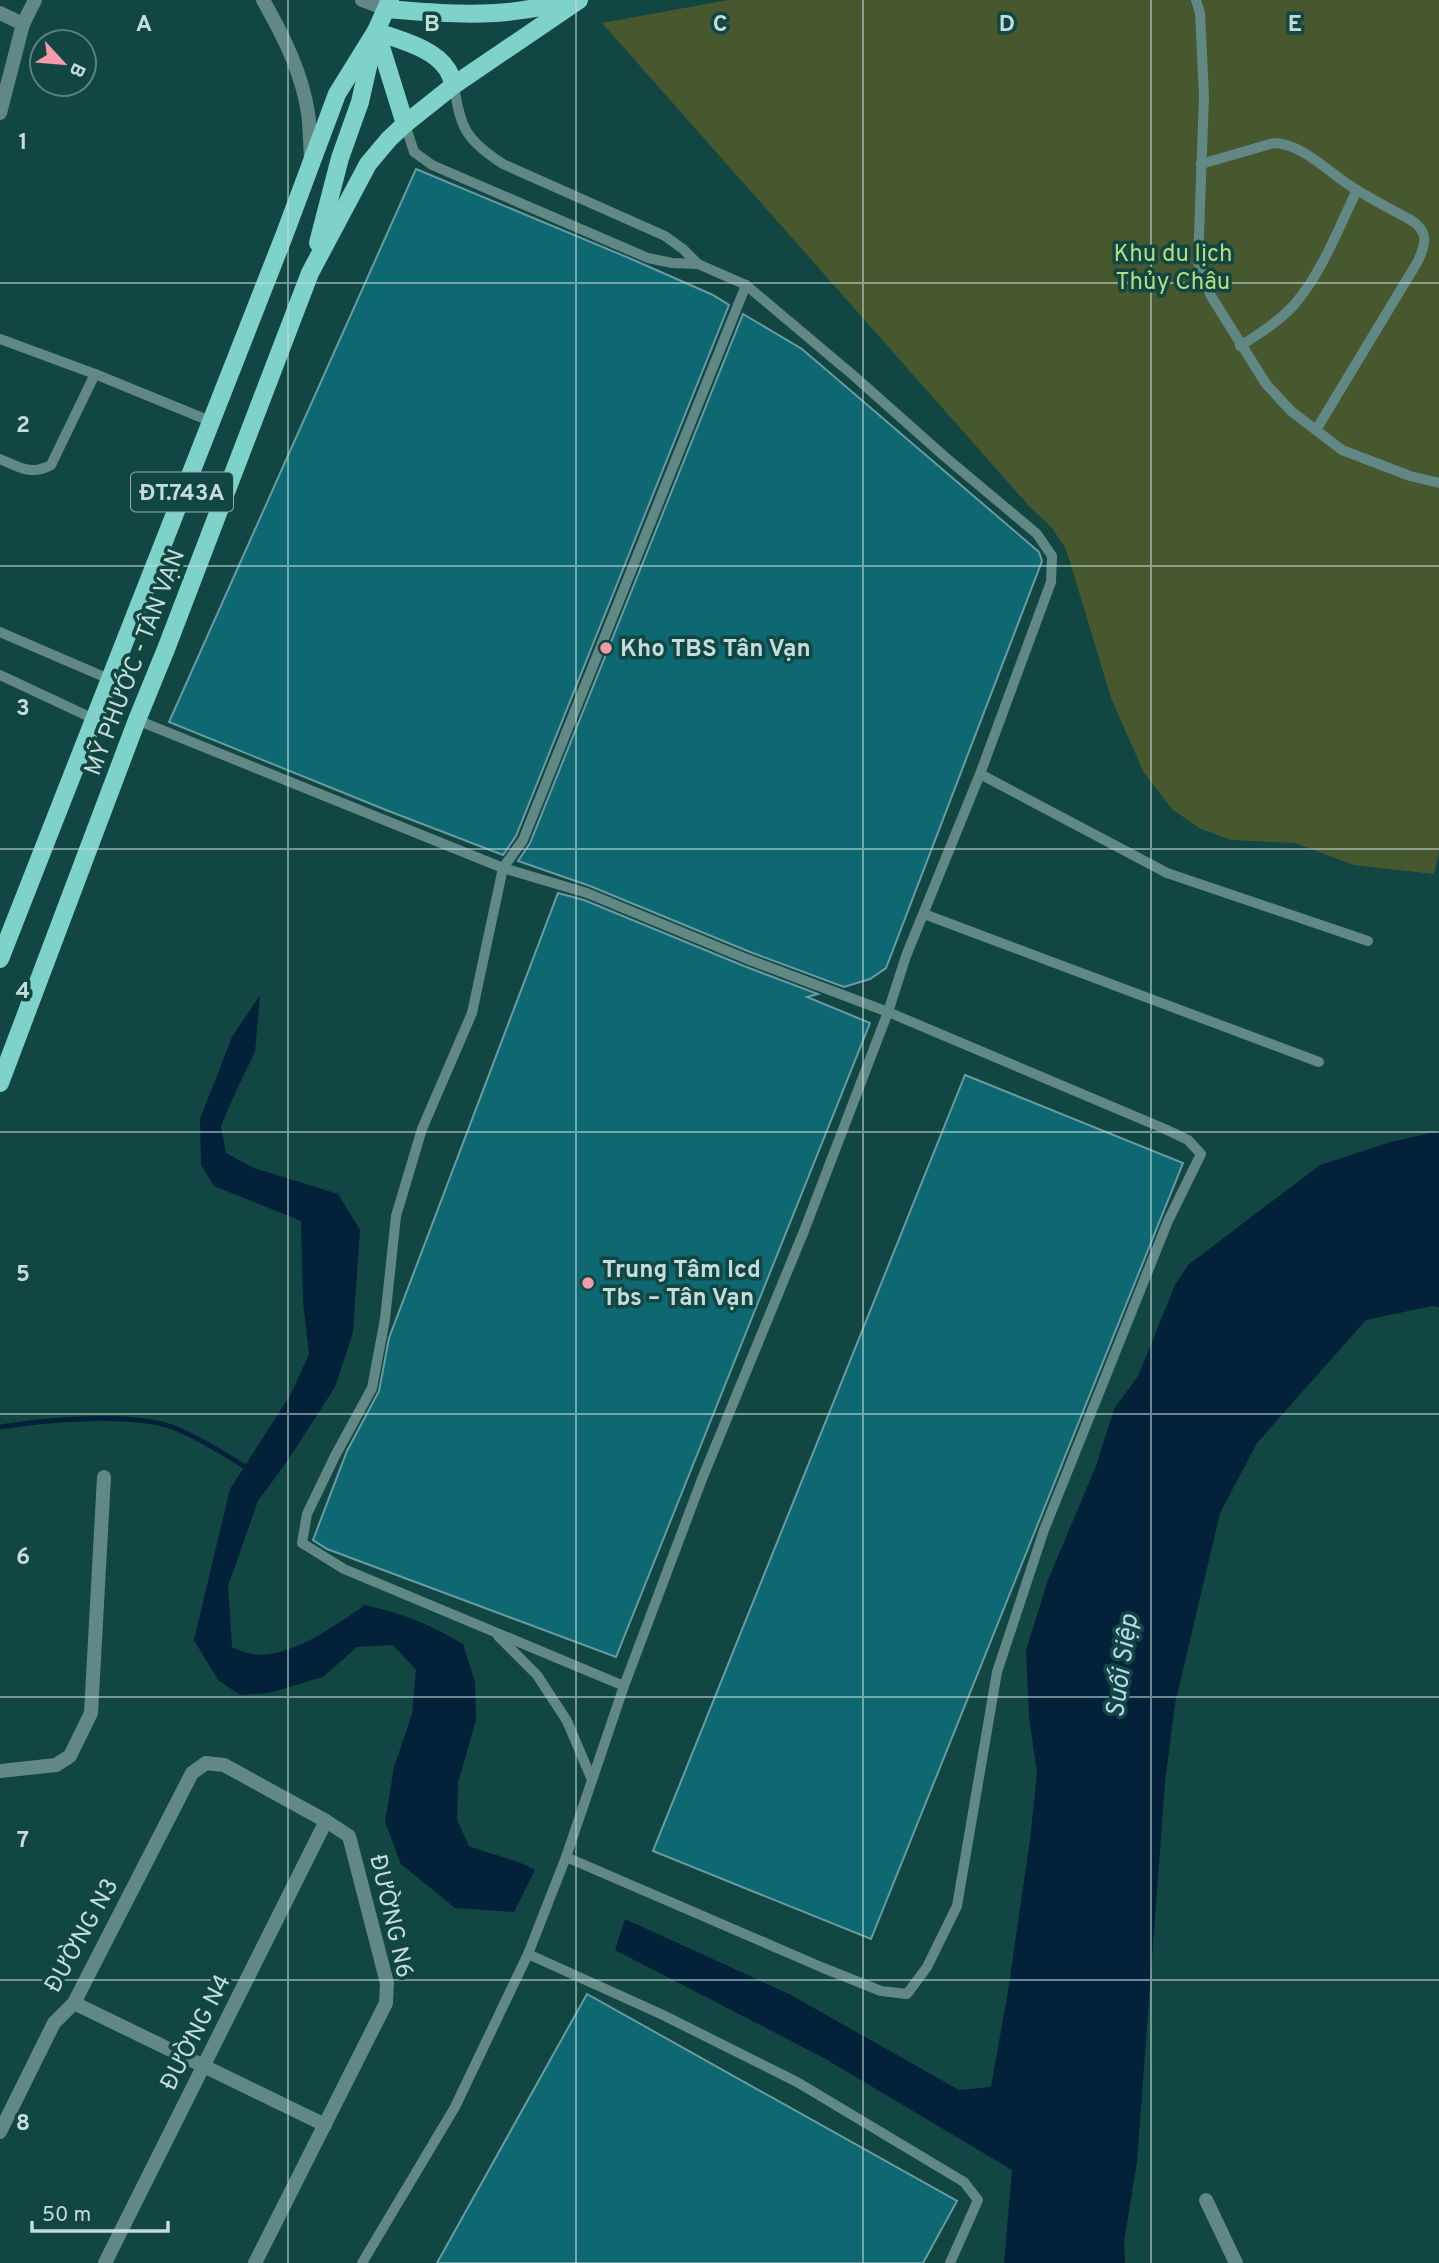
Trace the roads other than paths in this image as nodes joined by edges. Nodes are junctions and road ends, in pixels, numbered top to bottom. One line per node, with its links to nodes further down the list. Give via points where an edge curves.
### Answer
1 (35, 0): 8 (street)
2 (263, 0): 13 (street, via 298,75 308,113)
3 (362, 0): 6 (street)
4 (579, 0): 6 (main road, MỸ PHƯỚC - TÂN VẠN, via 528,10 466,14); 10 (main road, MỸ PHƯỚC - TÂN VẠN)
5 (1196, 0): 14 (lane, via 1204,96)
6 (388, 5): 9 (main road, MỸ PHƯỚC - TÂN VẠN)
7 (0, 13): 8 (street)
8 (23, 24): 11 (street)
9 (376, 31): 10 (main road, via 435,57 447,68); 12 (main road); 13 (main road, MỸ PHƯỚC - TÂN VẠN / ĐT.743A, via 337,94); 17 (main road, ĐT.743A, via 375,86 352,155 331,191)
10 (454, 85): 12 (main road, MỸ PHƯỚC - TÂN VẠN); 16 (lane, via 458,116 470,138 485,152 665,236)
11 (0, 113)
12 (405, 124): 16 (lane, via 414,152 432,165 649,258); 17 (main road, MỸ PHƯỚC - TÂN VẠN, via 368,164)
13 (311, 158): 22 (main road, MỸ PHƯỚC - TÂN VẠN / ĐT.743A)
14 (1201, 164): 15 (lane, via 1284,143); 20 (lane, via 1198,263)
15 (1357, 190): 20 (lane, via 1306,289 1274,324); 23 (lane, via 1419,225 1425,246)
16 (698, 264): 18 (lane)
17 (310, 273): 30 (main road, MỸ PHƯỚC - TÂN VẠN / ĐT.743A)
18 (746, 285): 31 (lane, via 1037,534 1052,556 1051,582); 32 (lane, via 523,840)
19 (0, 339): 21 (lane)
20 (1240, 346): 23 (lane, via 1266,384)
21 (94, 374): 22 (lane); 24 (lane, via 51,465 41,471 29,470)
22 (210, 421): 28 (main road, MỸ PHƯỚC - TÂN VẠN / ĐT.743A)
23 (1316, 430): 25 (lane, via 1342,450)
24 (0, 459)
25 (1439, 483)
26 (0, 632): 28 (lane)
27 (0, 676): 29 (lane)
28 (109, 680): 29 (main road, MỸ PHƯỚC - TÂN VẠN / ĐT.743A)
29 (94, 719): 35 (main road, MỸ PHƯỚC - TÂN VẠN / ĐT.743A)
30 (137, 720): 32 (lane); 38 (main road, MỸ PHƯỚC - TÂN VẠN / ĐT.743A)
31 (980, 774): 33 (lane); 34 (lane, via 1167,873)
32 (503, 868): 36 (lane, via 587,893); 40 (lane, via 472,1013 422,1129 396,1216 372,1388 307,1514 302,1543 344,1569)
33 (924, 914): 36 (lane); 37 (lane)
34 (1368, 941)
35 (0, 959)
36 (888, 1012): 41 (lane); 46 (lane, via 1165,1129 1188,1140 1201,1154 1168,1221 1049,1517 997,1672 957,1906 927,1967 907,1994 881,1991)
37 (1319, 1062)
38 (0, 1083)
39 (104, 1477): 43 (street, via 90,1713 70,1756 56,1765)
40 (494, 1632): 41 (lane); 44 (lane, via 537,1675 567,1721)
41 (624, 1686): 44 (lane)
42 (206, 1763): 45 (street, ĐƯỜNG N6, via 225,1765); 48 (street, ĐƯỜNG N3, via 192,1773)
43 (0, 1771)
44 (592, 1780): 46 (lane)
45 (326, 1821): 49 (street, ĐƯỜNG N4); 50 (street, ĐƯỜNG N6, via 349,1836 387,1983 386,2003)
46 (566, 1857): 47 (lane)
47 (528, 1954): 55 (lane, via 455,2107); 56 (lane, via 797,2082 964,2182 978,2200)
48 (74, 2003): 49 (street); 51 (street, ĐƯỜNG N3, via 54,2023)
49 (204, 2065): 50 (street); 53 (street, ĐƯỜNG N4)
50 (324, 2125): 54 (street, ĐƯỜNG N6)
51 (0, 2132)
52 (1206, 2200): 57 (street)
53 (105, 2263)
54 (255, 2263)
55 (362, 2263)
56 (950, 2263)
57 (1236, 2263)

